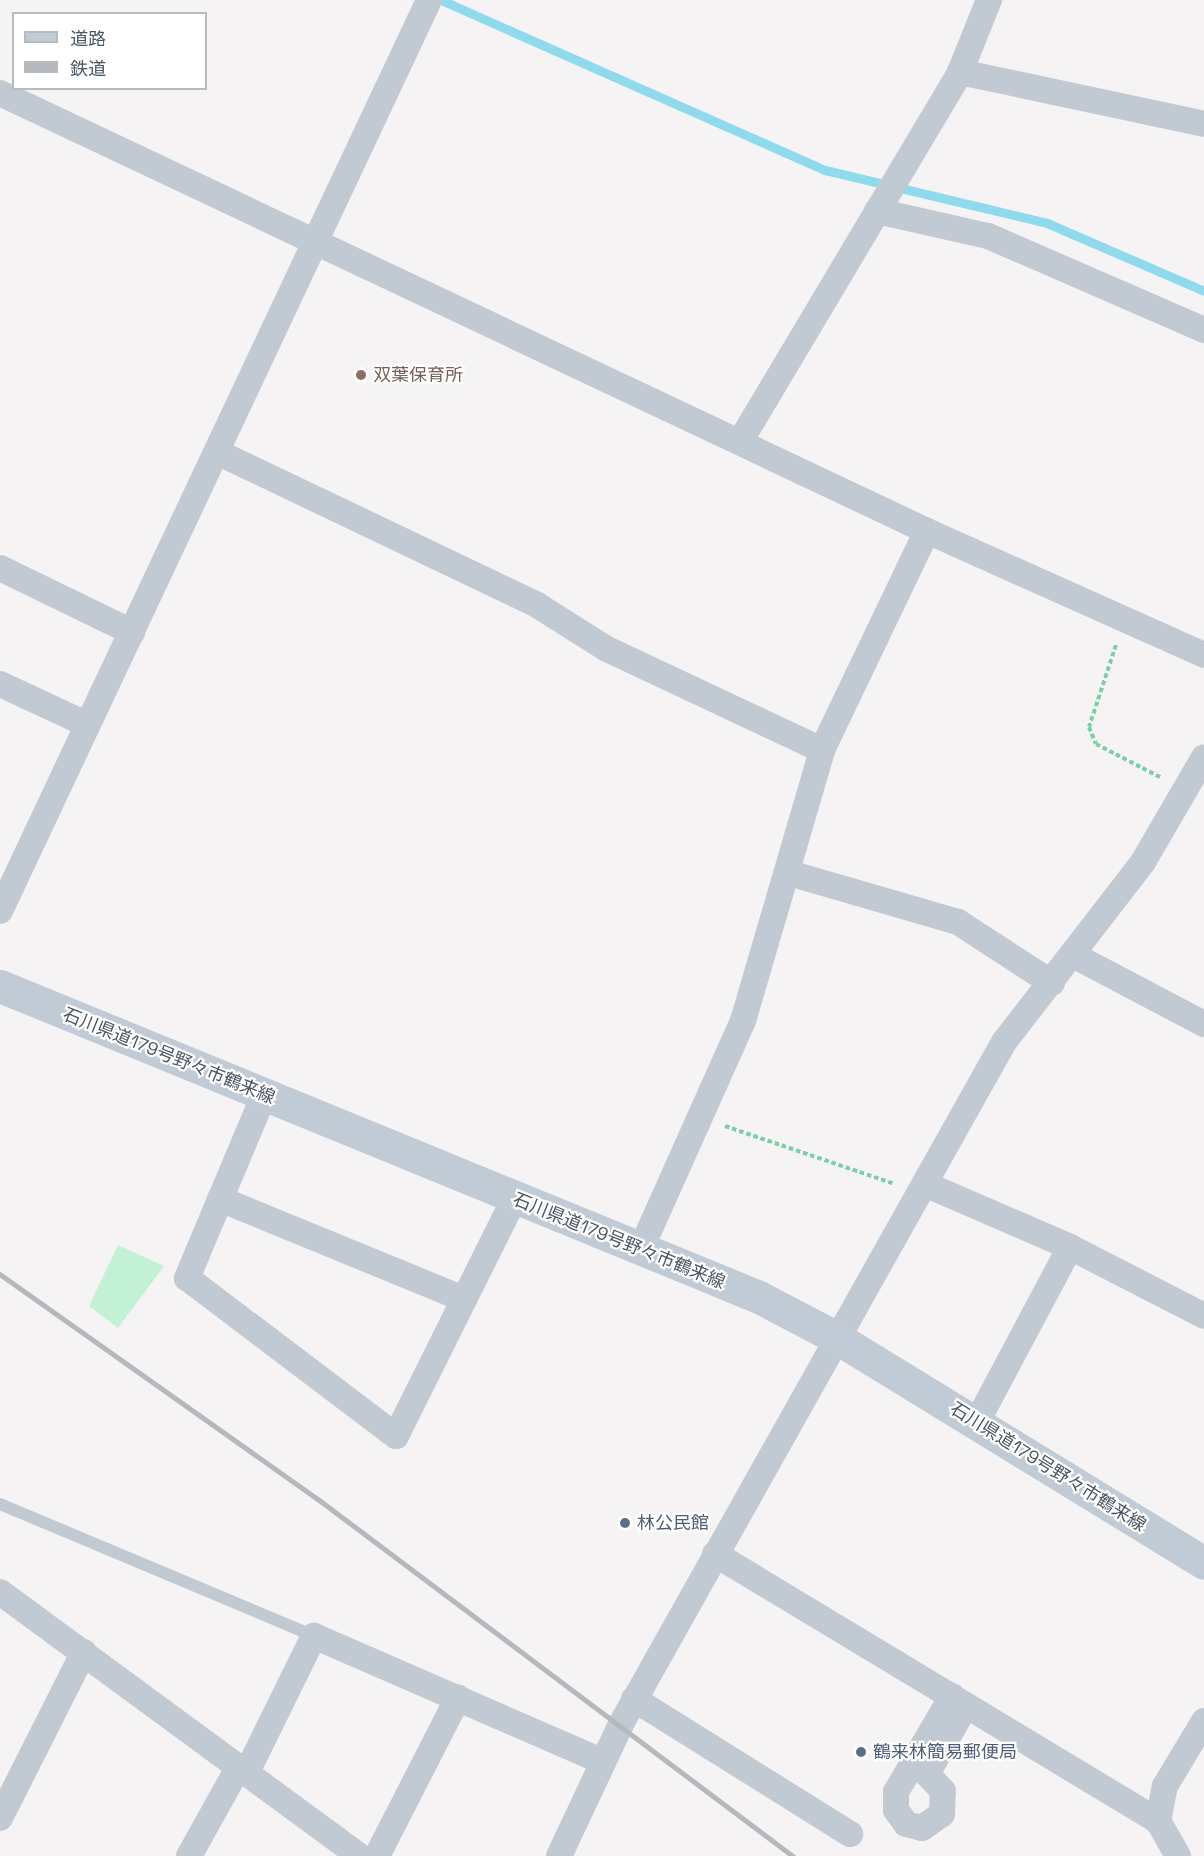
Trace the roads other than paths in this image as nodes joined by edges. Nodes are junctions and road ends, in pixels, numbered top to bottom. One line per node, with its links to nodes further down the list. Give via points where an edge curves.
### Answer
1 (989, 0): 3 (street)
2 (428, 1): 7 (street)
3 (960, 72): 5 (street); 6 (street)
4 (0, 93): 7 (street)
5 (1204, 124)
6 (881, 204): 8 (street, via 988,236); 9 (street)
7 (314, 243): 9 (street); 10 (street)
8 (1204, 330)
9 (741, 440): 11 (street)
10 (219, 453): 13 (street); 17 (street, via 537,605 607,649)
11 (927, 531): 14 (street); 17 (street)
12 (0, 568): 13 (street)
13 (132, 632): 16 (street)
14 (1204, 656)
15 (0, 684): 16 (street)
16 (86, 724): 20 (street)
17 (822, 750): 19 (street)
18 (1204, 757): 21 (street, via 1143,862)
19 (789, 873): 22 (street, via 958,922); 30 (street, via 743,1021)
20 (0, 911)
21 (1073, 956): 22 (street); 24 (street)
22 (1052, 983): 26 (street, via 1004,1042)
23 (0, 986): 25 (main road, 石川県道179号野々市鶴来線)
24 (1204, 1024)
25 (264, 1095): 27 (street); 28 (main road, 石川県道179号野々市鶴来線)
26 (927, 1185): 29 (street); 33 (street)
27 (220, 1199): 31 (street); 31 (street, via 187,1278 396,1436)
28 (514, 1199): 30 (main road, 石川県道179号野々市鶴来線); 31 (street)
29 (1070, 1247): 32 (street); 34 (street)
30 (640, 1251): 33 (main road, 石川県道179号野々市鶴来線, via 759,1297)
31 (464, 1299)
32 (1204, 1316)
33 (837, 1338): 34 (main road, 石川県道179号野々市鶴来線); 36 (street)
34 (977, 1422): 37 (main road, 石川県道179号野々市鶴来線)
35 (0, 1504): 39 (lane)
36 (715, 1554): 42 (street); 47 (street)
37 (1204, 1563)
38 (0, 1592): 40 (street)
39 (314, 1636): 41 (street); 45 (street)
40 (84, 1653): 45 (street); 46 (street)
41 (458, 1698): 44 (street); 51 (street)
42 (634, 1700): 44 (street); 48 (street)
43 (1204, 1721): 47 (street, via 1165,1786)
44 (602, 1761): 52 (street)
45 (243, 1769): 49 (street); 50 (street)
46 (0, 1818)
47 (1158, 1821): 53 (street)
48 (850, 1834)
49 (189, 1856)
50 (359, 1856)
51 (377, 1856)
52 (559, 1856)
53 (1178, 1856)

